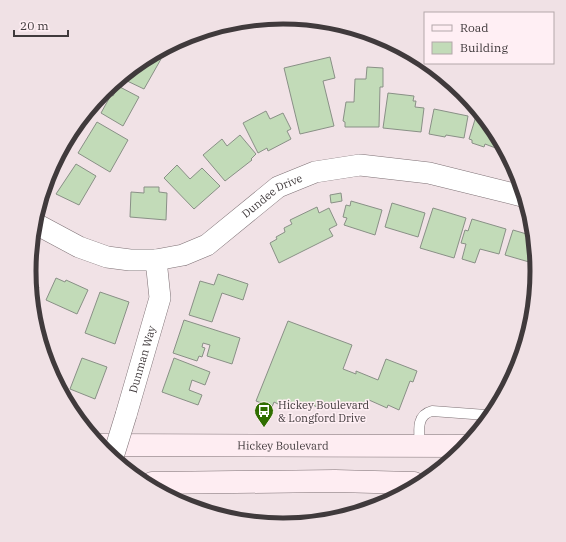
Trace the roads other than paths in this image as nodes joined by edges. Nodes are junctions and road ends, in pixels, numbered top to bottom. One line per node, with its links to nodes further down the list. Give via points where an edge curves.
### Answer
1 (518, 195): 3 (street, Dundee Drive, via 429,173 360,165 315,172 278,187 207,245 182,255)
2 (40, 226): 3 (street, Dundee Drive, via 79,247 107,257)
3 (156, 260): 8 (street, Dunman Way, bridge, via 160,298)
4 (483, 415): 6 (lane, via 427,412 422,416 419,425)
5 (107, 445): 6 (main road, Hickey Boulevard)
6 (420, 445): 7 (main road, Hickey Boulevard)
7 (458, 446)
8 (115, 452)
9 (156, 483): 10 (main road)
10 (409, 483)

